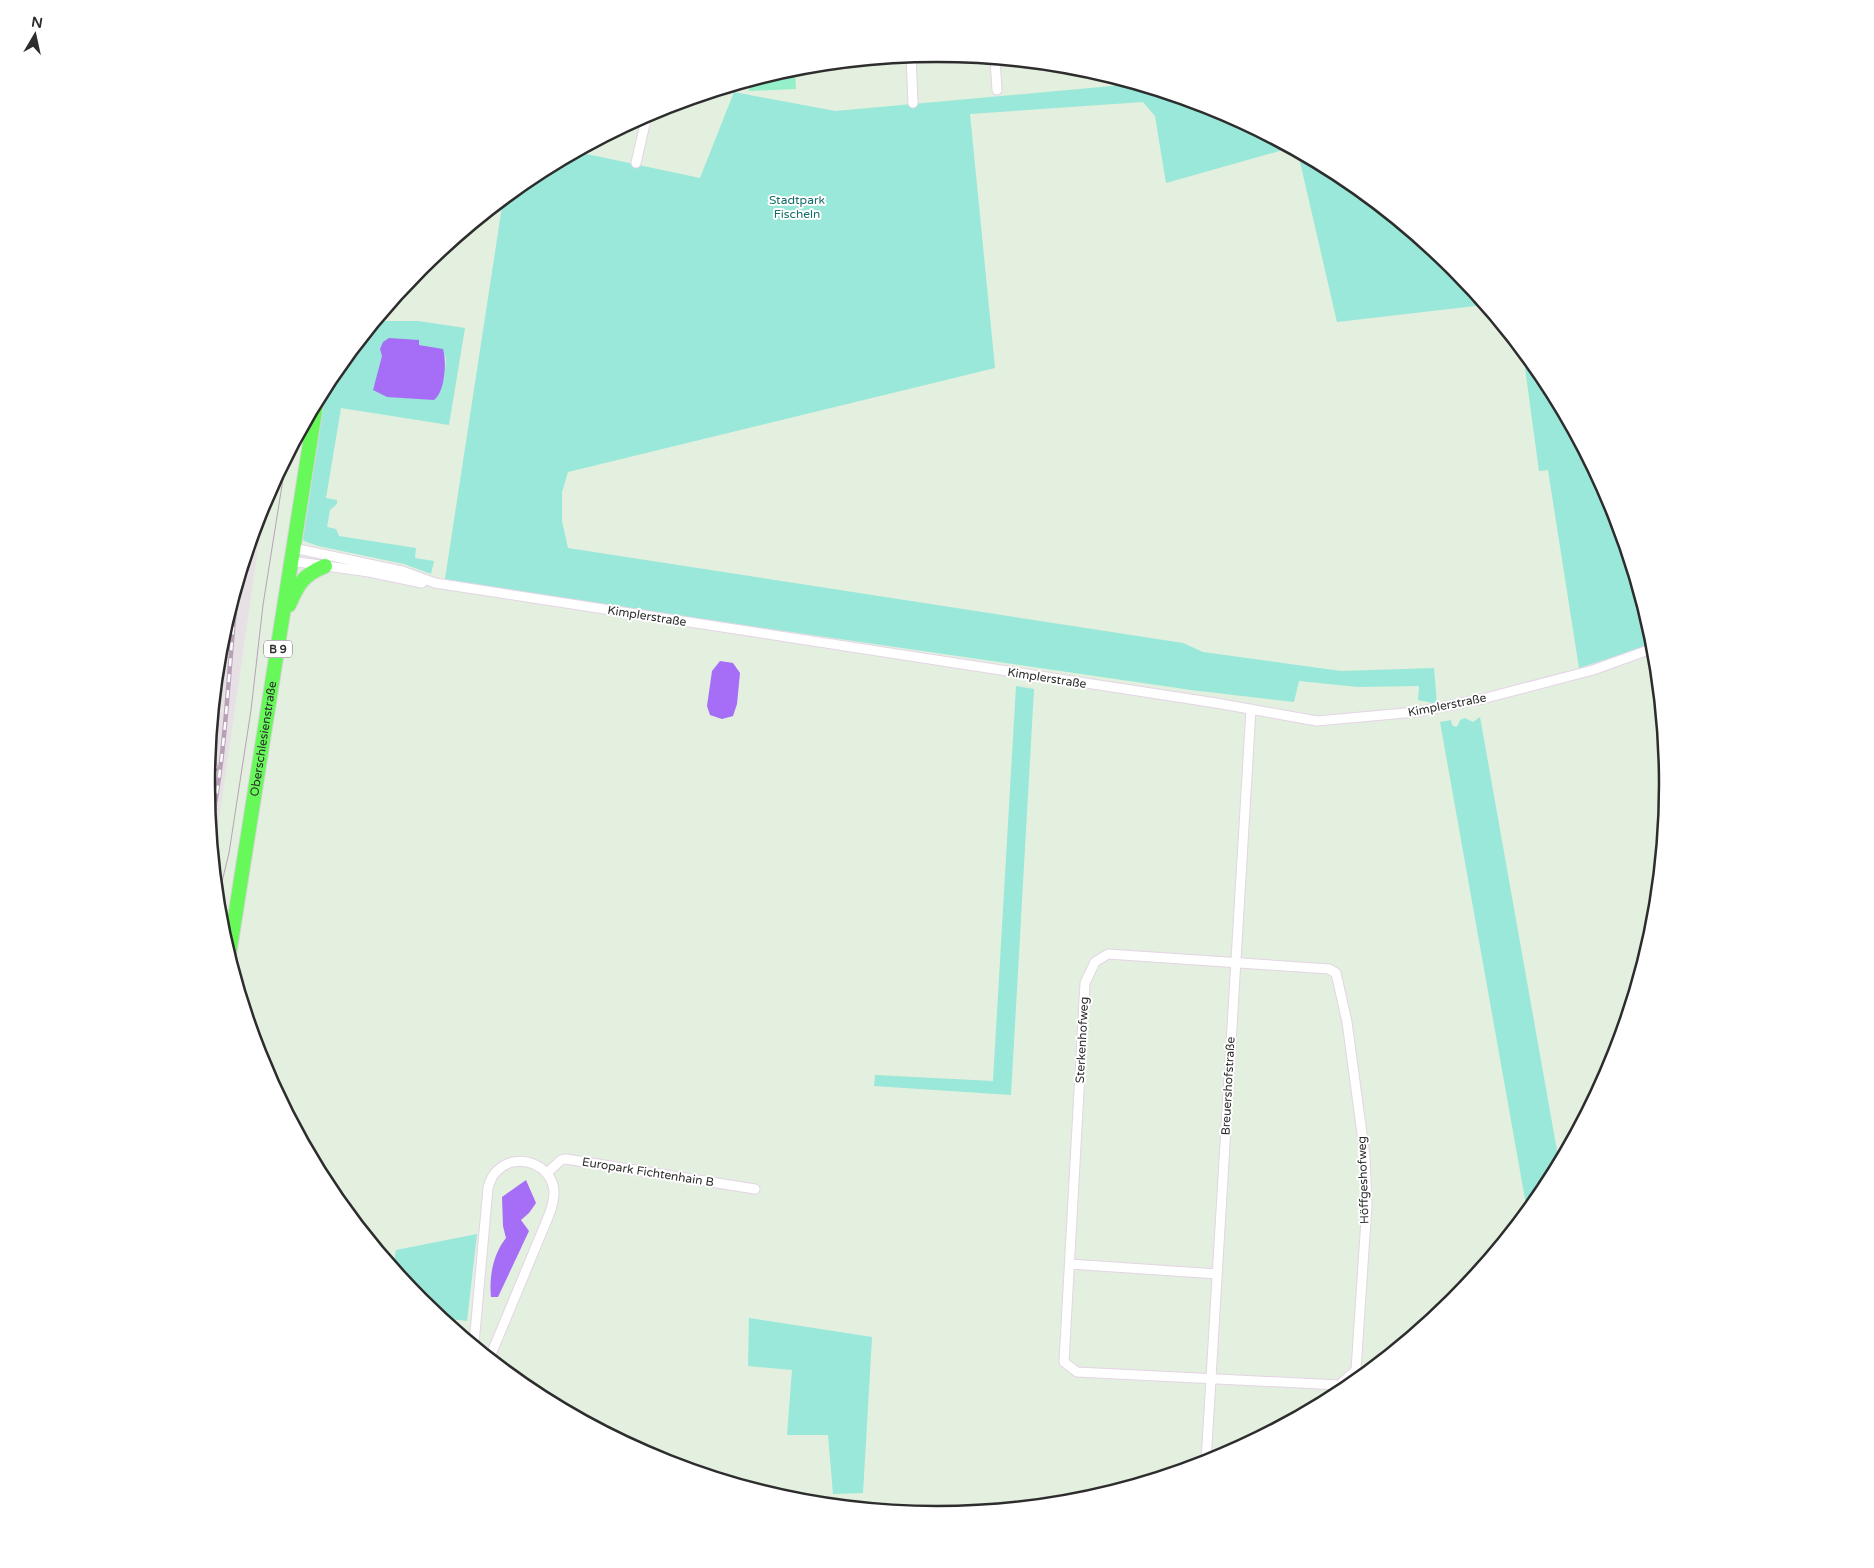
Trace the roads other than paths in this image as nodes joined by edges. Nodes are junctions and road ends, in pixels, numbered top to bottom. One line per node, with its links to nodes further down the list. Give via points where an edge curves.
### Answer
1 (911, 63): 4 (street)
2 (995, 65): 3 (street)
3 (997, 90)
4 (913, 103)
5 (645, 125): 6 (street)
6 (636, 163)
7 (313, 421): 8 (main road, Oberschlesienstraße / B 9)
8 (292, 554): 9 (street, Kimplerstraße); 10 (street, Kimplerstraße, via 402,571); 11 (main road, Oberschlesienstraße / B 9)
9 (325, 566): 10 (street, Kimplerstraße); 11 (main road, B 9, via 300,582)
10 (435, 583): 13 (street, Kimplerstraße)
11 (282, 622): 14 (main road, Oberschlesienstraße / B 9)
12 (1646, 651): 13 (street, Kimplerstraße, via 1583,672 1482,699 1416,712 1317,721)
13 (1251, 709): 15 (street, Breuershofstraße)
14 (232, 937)
15 (1236, 963): 18 (street, Sterkenhofweg, via 1108,954 1095,962 1085,983); 19 (street, Breuershofstraße); 22 (street, Höffgeshofweg, via 1329,969 1336,973 1347,1022 1365,1156 1367,1205 1356,1370)
16 (547, 1173): 17 (street, Europark Fichtenhain B, via 566,1159); 20 (street, via 538,1165 521,1161 505,1164 491,1178); 21 (street, via 554,1190 554,1200)
17 (755, 1188)
18 (1070, 1264): 19 (street); 23 (street, Sterkenhofweg, via 1064,1362 1077,1372)
19 (1217, 1274): 23 (street, Breuershofstraße)
20 (475, 1337)
21 (492, 1351)
22 (1353, 1373)
23 (1212, 1380): 24 (street, Höffgeshofweg); 25 (street, Breuershofstraße)
24 (1335, 1386)
25 (1207, 1453)

